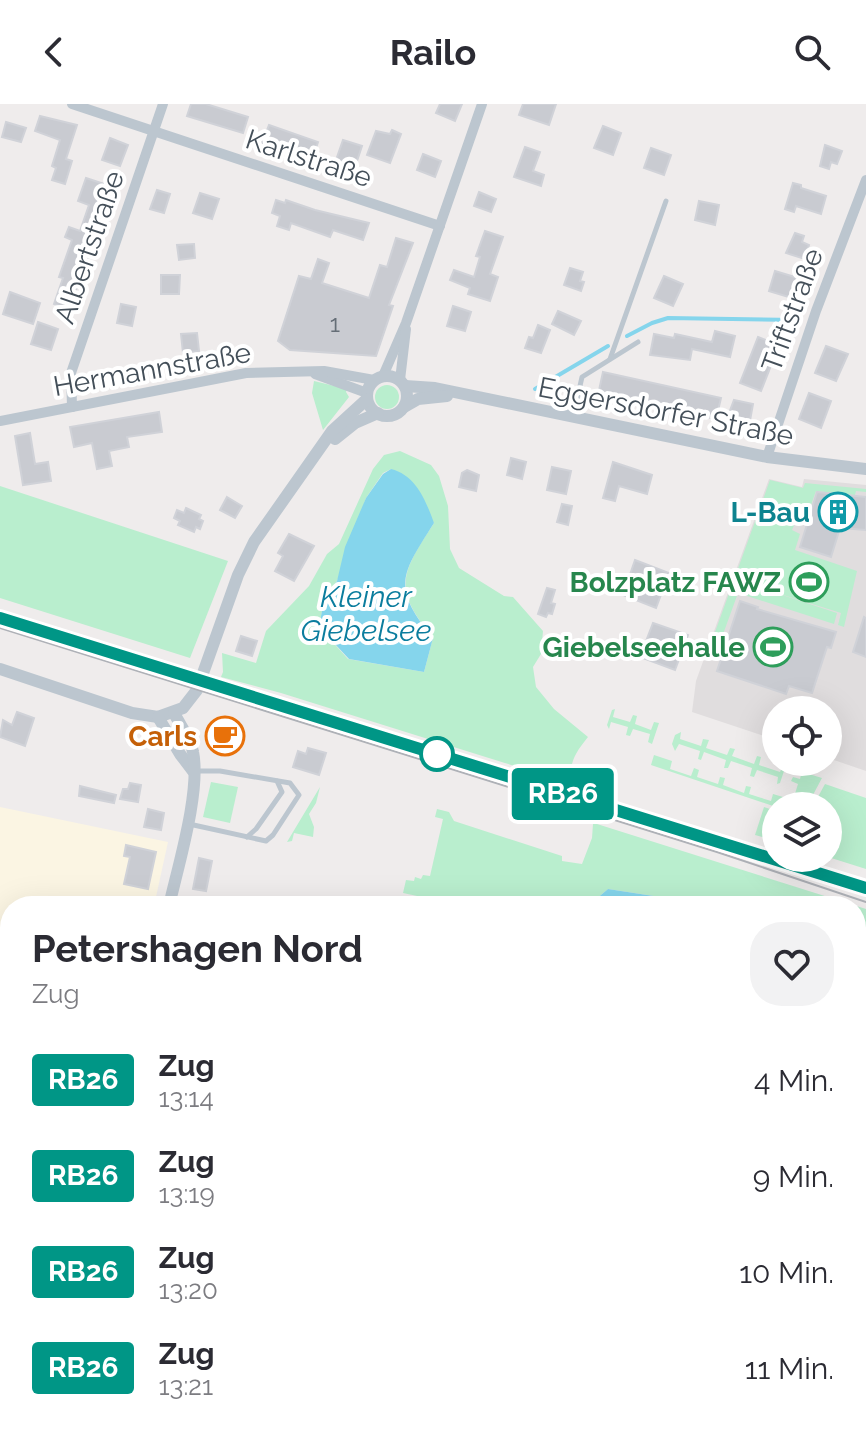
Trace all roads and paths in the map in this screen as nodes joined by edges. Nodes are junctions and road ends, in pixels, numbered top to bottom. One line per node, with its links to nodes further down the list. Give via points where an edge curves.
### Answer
1 (72, 104): 4 (street, Karlstraße)
2 (163, 104): 4 (street, Albertstraße)
3 (482, 104): 7 (street)
4 (153, 131): 7 (street, Karlstraße); 16 (street, Albertstraße, via 71,373)
5 (866, 180): 22 (street, Triftstraße)
6 (666, 201): 10 (lane)
7 (440, 226): 8 (street)
8 (406, 323): 12 (street); 13 (street)
9 (638, 342): 10 (lane)
10 (610, 359): 19 (lane, via 582,377)
11 (313, 373): 12 (street, Hermannstraße); 15 (street, Hermannstraße); 16 (street, Hermannstraße, via 246,373)
12 (379, 378): 13 (street); 15 (street)
13 (403, 383): 14 (street, Eggersdorfer Straße); 17 (street)
14 (458, 395): 17 (street, Eggersdorfer Straße, via 418,399); 19 (street, Eggersdorfer Straße)
15 (367, 396): 18 (street); 21 (street)
16 (72, 407): 20 (street, Hermannstraße)
17 (403, 407): 18 (street, via 392,415)
18 (378, 413): 21 (street, via 355,423)
19 (573, 417): 22 (street, Eggersdorfer Straße)
20 (0, 421)
21 (320, 451): 25 (street, via 252,545 197,690)
22 (767, 457): 23 (street, Eggersdorfer Straße)
23 (866, 469)
24 (0, 669): 26 (street)
25 (174, 713): 26 (street); 27 (street, via 193,748)
26 (158, 717): 27 (street)
27 (193, 771): 28 (lane); 29 (street)
28 (276, 780): 30 (lane, via 282,792); 30 (lane, via 290,783 299,795 266,841)
29 (188, 823): 30 (lane); 31 (street)
30 (247, 837)
31 (171, 896)

